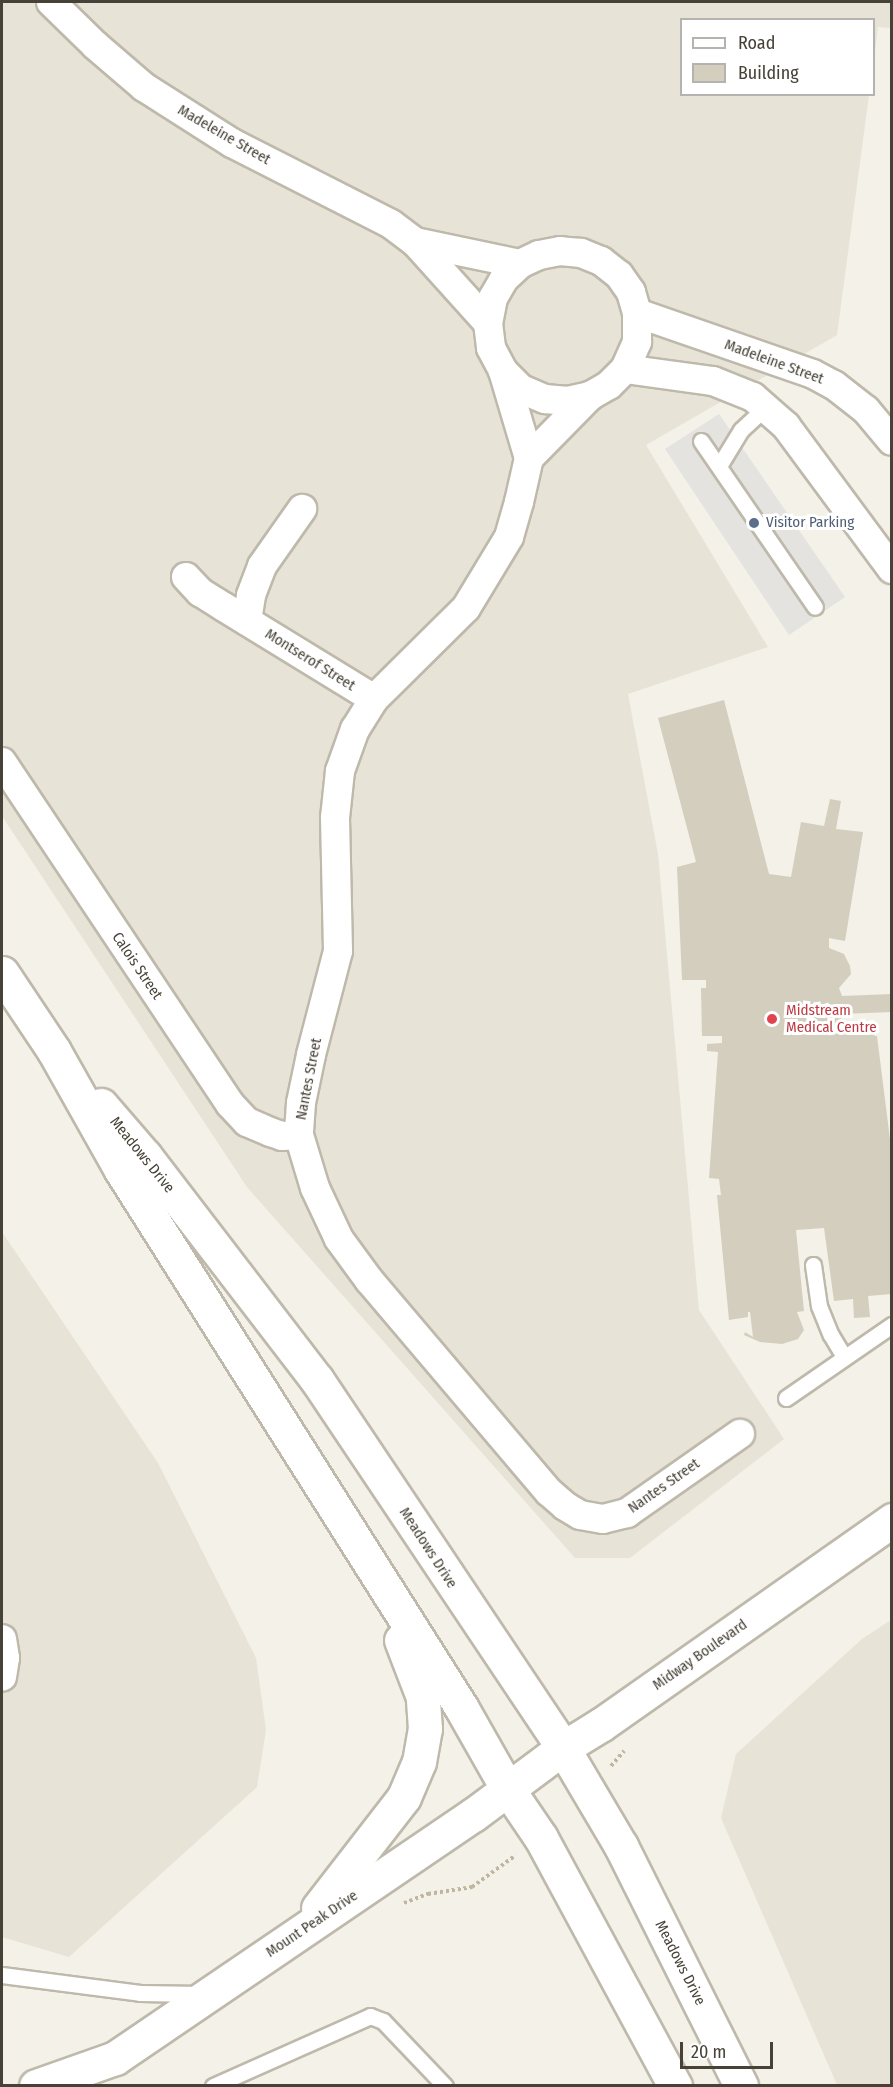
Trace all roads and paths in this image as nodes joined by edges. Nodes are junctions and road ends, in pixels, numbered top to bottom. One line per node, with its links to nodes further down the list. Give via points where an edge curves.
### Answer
1 (51, 2): 2 (street, Madeleine Street, via 144,87 232,144 391,224)
2 (415, 242): 3 (street, Madeleine Street); 5 (street, Madeleine Street)
3 (520, 264): 4 (street, via 560,251 581,253 601,261 631,292); 5 (street, via 504,279 493,298)
4 (637, 313): 6 (street, via 637,342); 11 (street, Madeleine Street, via 824,380 866,410)
5 (488, 323): 7 (street, via 491,348)
6 (625, 369): 8 (street); 9 (street, via 713,381 753,397)
7 (503, 371): 8 (street, via 521,388 545,399 568,401); 12 (street)
8 (590, 396): 12 (street)
9 (765, 408): 13 (lane, via 741,430); 15 (street, via 786,426)
10 (701, 441): 13 (lane)
11 (891, 441)
12 (529, 458): 19 (street, Nantes Street, via 509,537 489,574 466,608)
13 (718, 466): 17 (lane)
14 (302, 509): 18 (street, via 262,566)
15 (891, 569)
16 (186, 577): 18 (street, Montserof Street, via 200,591)
17 (815, 607)
18 (247, 621): 19 (street, Montserof Street)
19 (374, 699): 23 (street, Nantes Street, via 355,729 340,771 335,818 338,951 311,1055)
20 (2, 762): 23 (street, Calois Street, via 230,1104 247,1122 282,1136)
21 (2, 973): 22 (street, Meadows Drive)
22 (54, 1051): 29 (street, Meadows Drive, via 121,1170); 33 (street, Meadows Drive, via 145,1156 317,1380)
23 (299, 1135): 28 (street, Nantes Street, via 315,1188 339,1239 369,1280 565,1506 580,1515 603,1519 627,1513)
24 (813, 1265): 26 (lane, via 819,1306)
25 (891, 1325): 26 (lane)
26 (844, 1357): 27 (lane)
27 (786, 1398)
28 (740, 1434)
29 (312, 1471): 34 (street, Meadows Drive, via 461,1707); 35 (street, via 407,1650 423,1697 425,1729 419,1762 404,1797)
30 (891, 1521): 33 (street, Midway Boulevard)
31 (2, 1639): 32 (street)
32 (2, 1677)
33 (563, 1748): 34 (street, Midway Boulevard); 44 (street, Meadows Drive, via 621,1846)
34 (507, 1788): 35 (street, Mount Peak Drive); 43 (street, Meadows Drive, via 541,1838)
35 (300, 1931): 37 (street, Mount Peak Drive)
36 (2, 1975): 37 (lane, via 140,1993)
37 (208, 1995): 38 (street, Mount Peak Drive)
38 (115, 2058): 39 (street, Mount Peak Drive); 40 (street, Mount Peak Drive)
39 (36, 2085)
40 (96, 2085)
41 (213, 2085): 42 (lane, via 370,2016 383,2021)
42 (445, 2085)
43 (675, 2085)
44 (741, 2085)

